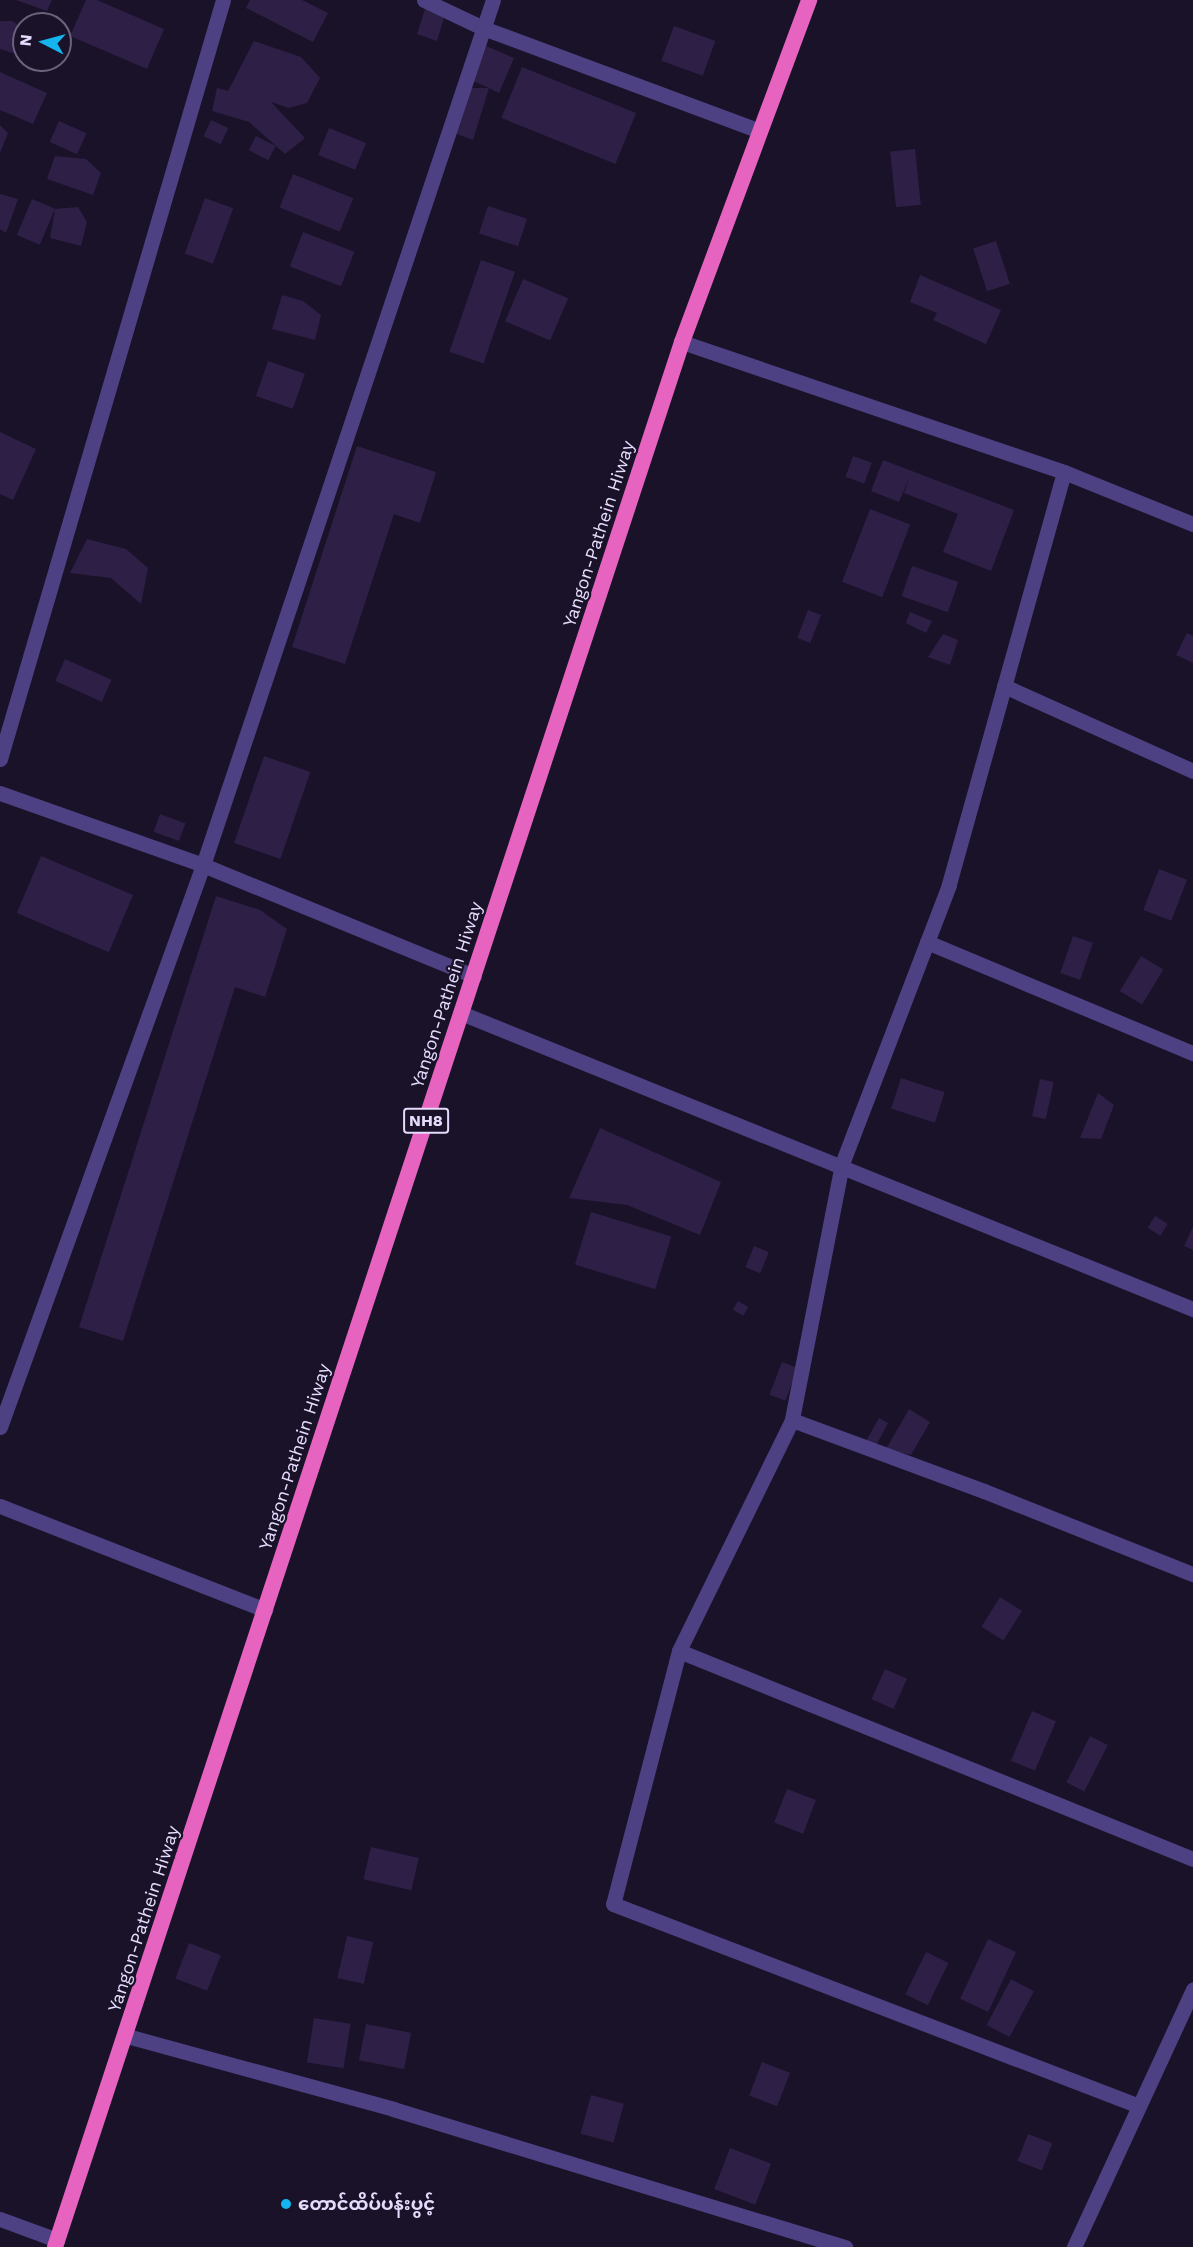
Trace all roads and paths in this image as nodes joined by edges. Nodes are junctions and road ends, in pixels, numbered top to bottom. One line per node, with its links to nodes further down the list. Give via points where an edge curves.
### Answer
1 (223, 0): 11 (street)
2 (424, 0): 5 (street)
3 (493, 0): 5 (street)
4 (809, 0): 6 (highway, Yangon-Pathein Hiway / NH8)
5 (483, 28): 6 (street); 14 (street)
6 (758, 130): 7 (highway, Yangon-Pathein Hiway / NH8)
7 (682, 342): 8 (street); 16 (highway, Yangon-Pathein Hiway / NH8)
8 (1064, 472): 9 (street); 10 (street)
9 (1193, 524)
10 (1004, 686): 12 (street); 15 (street, via 949,885)
11 (0, 759)
12 (1193, 771)
13 (0, 793): 14 (street)
14 (203, 865): 16 (street); 22 (street)
15 (927, 942): 18 (street); 19 (street)
16 (474, 976): 17 (highway, Yangon-Pathein Hiway / NH8)
17 (461, 1013): 19 (street); 25 (highway, Yangon-Pathein Hiway / NH8)
18 (1193, 1053)
19 (842, 1164): 20 (street); 21 (street)
20 (1193, 1309)
21 (792, 1420): 24 (street); 26 (street)
22 (0, 1427)
23 (0, 1506): 25 (street)
24 (1193, 1574)
25 (265, 1610): 29 (highway, Yangon-Pathein Hiway / NH8)
26 (678, 1651): 27 (street); 30 (street, via 613,1904)
27 (1193, 1859)
28 (1193, 1989): 30 (street)
29 (127, 2036): 32 (highway, Yangon-Pathein Hiway / NH8); 33 (street, via 393,2109)
30 (1139, 2106): 34 (street)
31 (0, 2219): 32 (street)
32 (56, 2244)
33 (845, 2247)
34 (1074, 2247)

